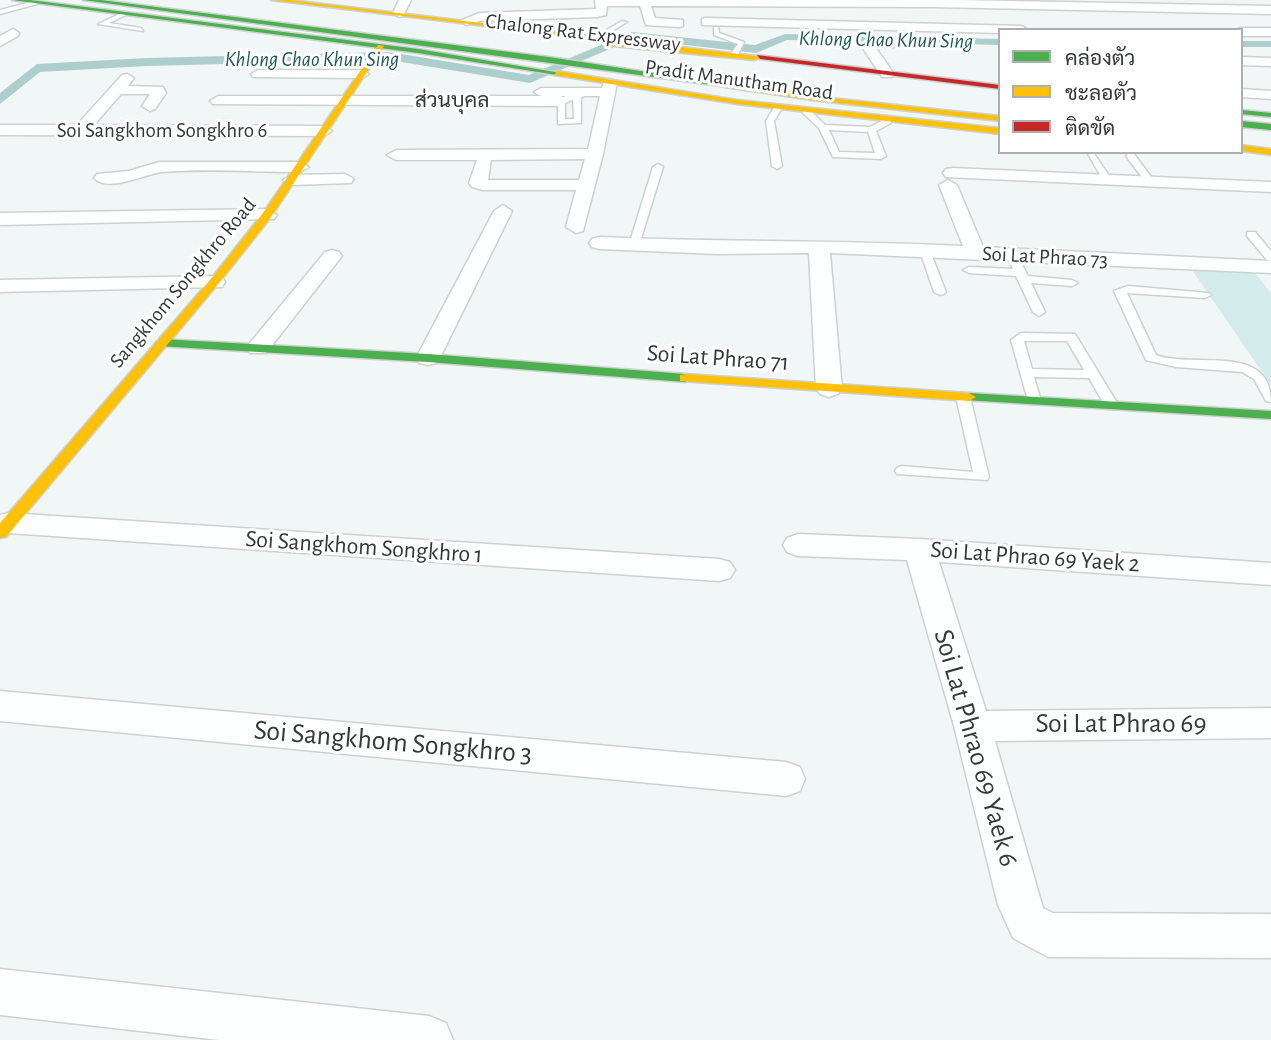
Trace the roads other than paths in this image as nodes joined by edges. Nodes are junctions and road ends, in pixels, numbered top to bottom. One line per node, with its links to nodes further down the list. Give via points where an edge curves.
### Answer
1 (15, 0): 9 (main road, Pradit Manutham Road)
2 (86, 0): 52 (main road)
3 (189, 0): 42 (main road, Chalong Rat Expressway)
4 (644, 0): 5 (street); 6 (street); 19 (street, via 649,21)
5 (601, 1): 16 (street, via 602,12 597,13)
6 (720, 1): 7 (street)
7 (789, 1): 12 (street)
8 (268, 2): 10 (main road, Pradit Manutham Road); 26 (main road)
9 (35, 3): 11 (main road, Pradit Manutham Road); 15 (lane)
10 (402, 6): 16 (main road, Pradit Manutham Road)
11 (122, 7): 22 (lane, via 102,24); 31 (main road, Pradit Manutham Road); 46 (main road, Chalong Rat Expressway)
12 (1077, 7): 13 (street); 18 (street)
13 (1230, 9): 14 (street); 21 (street)
14 (1270, 10)
15 (0, 12)
16 (466, 21): 26 (main road, Pradit Manutham Road)
17 (624, 22): 26 (lane)
18 (1093, 22)
19 (679, 23)
20 (711, 25): 23 (street); 29 (lane, via 720,38 738,41)
21 (1244, 26): 24 (street)
22 (141, 30)
23 (998, 30)
24 (1271, 32)
25 (13, 33): 27 (street)
26 (612, 37): 29 (main road, Pradit Manutham Road); 30 (main road)
27 (0, 42)
28 (912, 43): 35 (street, via 867,44)
29 (738, 50): 30 (main road, Pradit Manutham Road)
30 (754, 58): 35 (main road, Pradit Manutham Road)
31 (371, 59): 34 (street); 37 (main road, Pradit Manutham Road, via 544,72); 45 (main road, Sangkhom Songkhro Road)
32 (1243, 61): 33 (street)
33 (1271, 62)
34 (258, 74)
35 (887, 74): 36 (main road, Pradit Manutham Road)
36 (998, 87)
37 (608, 88): 41 (street); 48 (main road, Pradit Manutham Road); 66 (street)
38 (429, 93): 41 (street)
39 (1243, 93): 40 (street)
40 (1271, 94)
41 (581, 95): 44 (lane); 44 (lane, via 580,117 574,122 561,122)
42 (998, 96)
43 (218, 101): 45 (street, ส่วนบุคล)
44 (561, 101): 45 (street, ส่วนบุคล)
45 (343, 102): 60 (main road, Sangkhom Songkhro Road)
46 (998, 104)
47 (150, 106): 58 (street, via 158,90 123,84)
48 (778, 107): 49 (main road, Pradit Manutham Road); 71 (lane, via 770,121)
49 (806, 111): 53 (main road, Pradit Manutham Road); 55 (lane)
50 (1243, 112): 51 (main road)
51 (1271, 116)
52 (998, 119)
53 (888, 121): 59 (lane); 61 (main road, Pradit Manutham Road)
54 (1243, 124): 56 (main road)
55 (823, 127): 59 (lane); 59 (lane, via 836,155 881,156)
56 (1271, 127)
57 (0, 130): 58 (street, Soi Sangkhom Songkhro 6)
58 (82, 130): 60 (street, Soi Sangkhom Songkhro 6)
59 (872, 130)
60 (324, 131): 73 (main road, Sangkhom Songkhro Road)
61 (998, 131)
62 (1271, 136): 63 (main road)
63 (1243, 144)
64 (1243, 144): 65 (main road)
65 (1271, 152)
66 (595, 154): 68 (street); 78 (street)
67 (1090, 154): 76 (lane)
68 (396, 155)
69 (1132, 156): 77 (lane)
70 (484, 162): 78 (street, via 478,183 483,185)
71 (777, 166)
72 (658, 167): 86 (lane)
73 (296, 173): 74 (street, via 159,167 127,177); 75 (street); 81 (main road, Sangkhom Songkhro Road)
74 (103, 178)
75 (345, 179)
76 (1107, 180): 77 (street); 91 (street, via 950,179)
77 (1150, 182): 79 (street)
78 (587, 185): 83 (street)
79 (1271, 187)
80 (503, 211): 102 (street)
81 (267, 215): 82 (street); 94 (main road, Sangkhom Songkhro Road)
82 (0, 219)
83 (576, 227)
84 (1251, 234): 90 (lane)
85 (598, 243): 86 (street, Soi Lat Phrao 73)
86 (634, 245): 87 (street, Soi Lat Phrao 73)
87 (820, 249): 88 (street, Soi Lat Phrao 73); 105 (street)
88 (925, 251): 91 (street, Soi Lat Phrao 73); 97 (lane)
89 (332, 256): 101 (street)
90 (1271, 258)
91 (972, 262): 93 (street, Soi Lat Phrao 73)
92 (1271, 267): 93 (street, Soi Lat Phrao 73)
93 (1019, 269): 95 (lane); 99 (lane)
94 (214, 282): 96 (street); 100 (main road, Sangkhom Songkhro Road)
95 (1072, 283)
96 (0, 286)
97 (940, 292)
98 (1205, 295): 107 (lane, via 1120,291 1151,357 1170,363 1236,366 1255,374)
99 (1039, 312)
100 (161, 343): 101 (main road, Soi Lat Phrao 71); 112 (main road, Sangkhom Songkhro Road)
101 (258, 348): 102 (main road, Soi Lat Phrao 71)
102 (428, 358): 105 (main road, Soi Lat Phrao 71)
103 (1026, 373): 104 (lane); 104 (lane, via 1018,339 1064,335 1071,337); 108 (lane)
104 (1094, 374): 109 (lane)
105 (829, 389): 106 (main road, Soi Lat Phrao 71)
106 (963, 397): 108 (main road, Soi Lat Phrao 71); 111 (lane, via 982,477)
107 (1271, 398)
108 (1034, 401): 109 (main road, Soi Lat Phrao 71)
109 (1112, 406): 110 (main road, Soi Lat Phrao 71)
110 (1271, 415)
111 (902, 471)
112 (4, 528): 115 (street, Soi Sangkhom Songkhro 1)
113 (798, 545): 114 (street, Soi Lat Phrao 69 Yaek 2)
114 (920, 550): 116 (street, Soi Lat Phrao 69 Yaek 2); 119 (street, Soi Lat Phrao 69 Yaek 6)
115 (719, 570)
116 (1271, 573)
117 (0, 706): 120 (street, Soi Sangkhom Songkhro 3)
118 (1271, 723): 119 (street, Soi Lat Phrao 69)
119 (972, 726): 121 (street, Soi Lat Phrao 69 Yaek 6, via 1028,923 1048,934)
120 (786, 779)
121 (1271, 936)
122 (0, 992): 123 (street)
123 (429, 1040)

